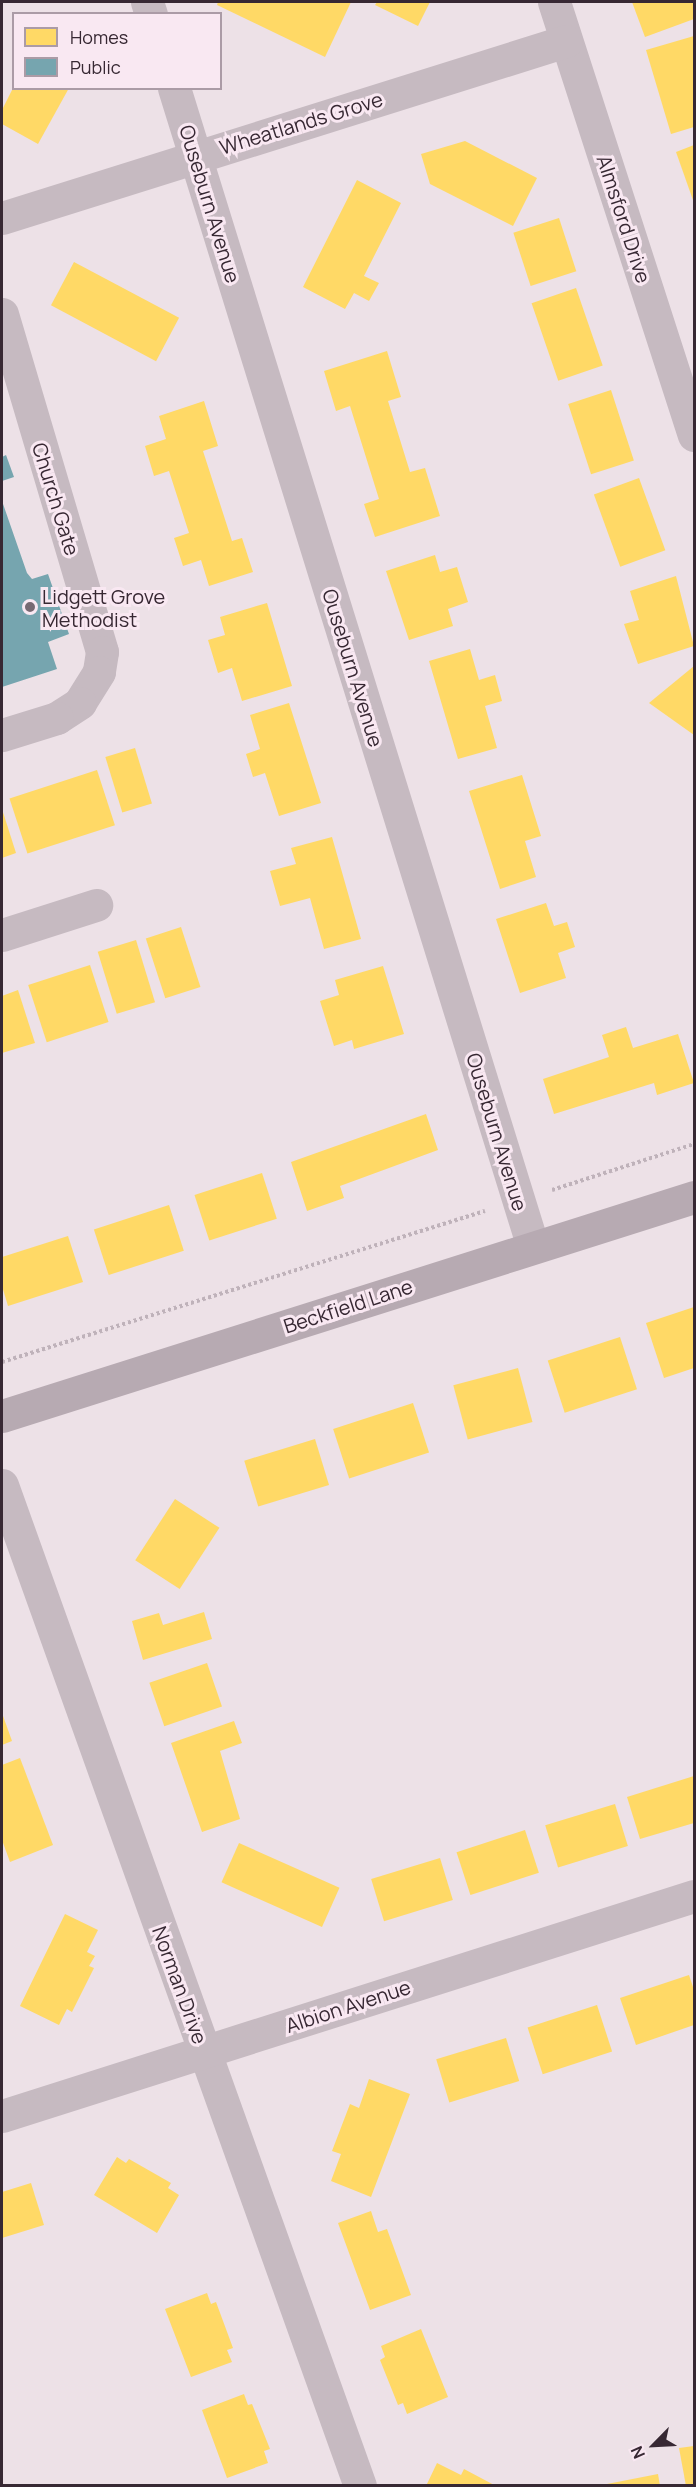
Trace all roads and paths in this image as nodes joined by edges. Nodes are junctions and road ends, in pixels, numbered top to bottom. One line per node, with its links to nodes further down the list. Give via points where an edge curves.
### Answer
1 (554, 2): 2 (street, Almsford Drive)
2 (566, 41): 4 (street, Wheatlands Grove); 7 (street, Almsford Drive)
3 (175, 90): 4 (street, Ouseburn Avenue)
4 (195, 156): 5 (street, Wheatlands Grove); 13 (street, Ouseburn Avenue)
5 (2, 218)
6 (2, 314): 8 (street, Church Gate, via 102,652 99,672 80,703 57,718)
7 (694, 435)
8 (2, 735)
9 (96, 905): 10 (street)
10 (2, 935)
11 (694, 1144): 13 (path)
12 (694, 1197): 14 (street, Beckfield Lane)
13 (518, 1201): 14 (street, Ouseburn Avenue); 15 (path)
14 (533, 1247): 16 (street, Beckfield Lane)
15 (2, 1362)
16 (2, 1416)
17 (2, 1485): 19 (street, Norman Drive)
18 (694, 1896): 19 (street, Albion Avenue)
19 (204, 2052): 20 (street, Albion Avenue); 21 (street, Norman Drive)
20 (2, 2116)
21 (360, 2486)

